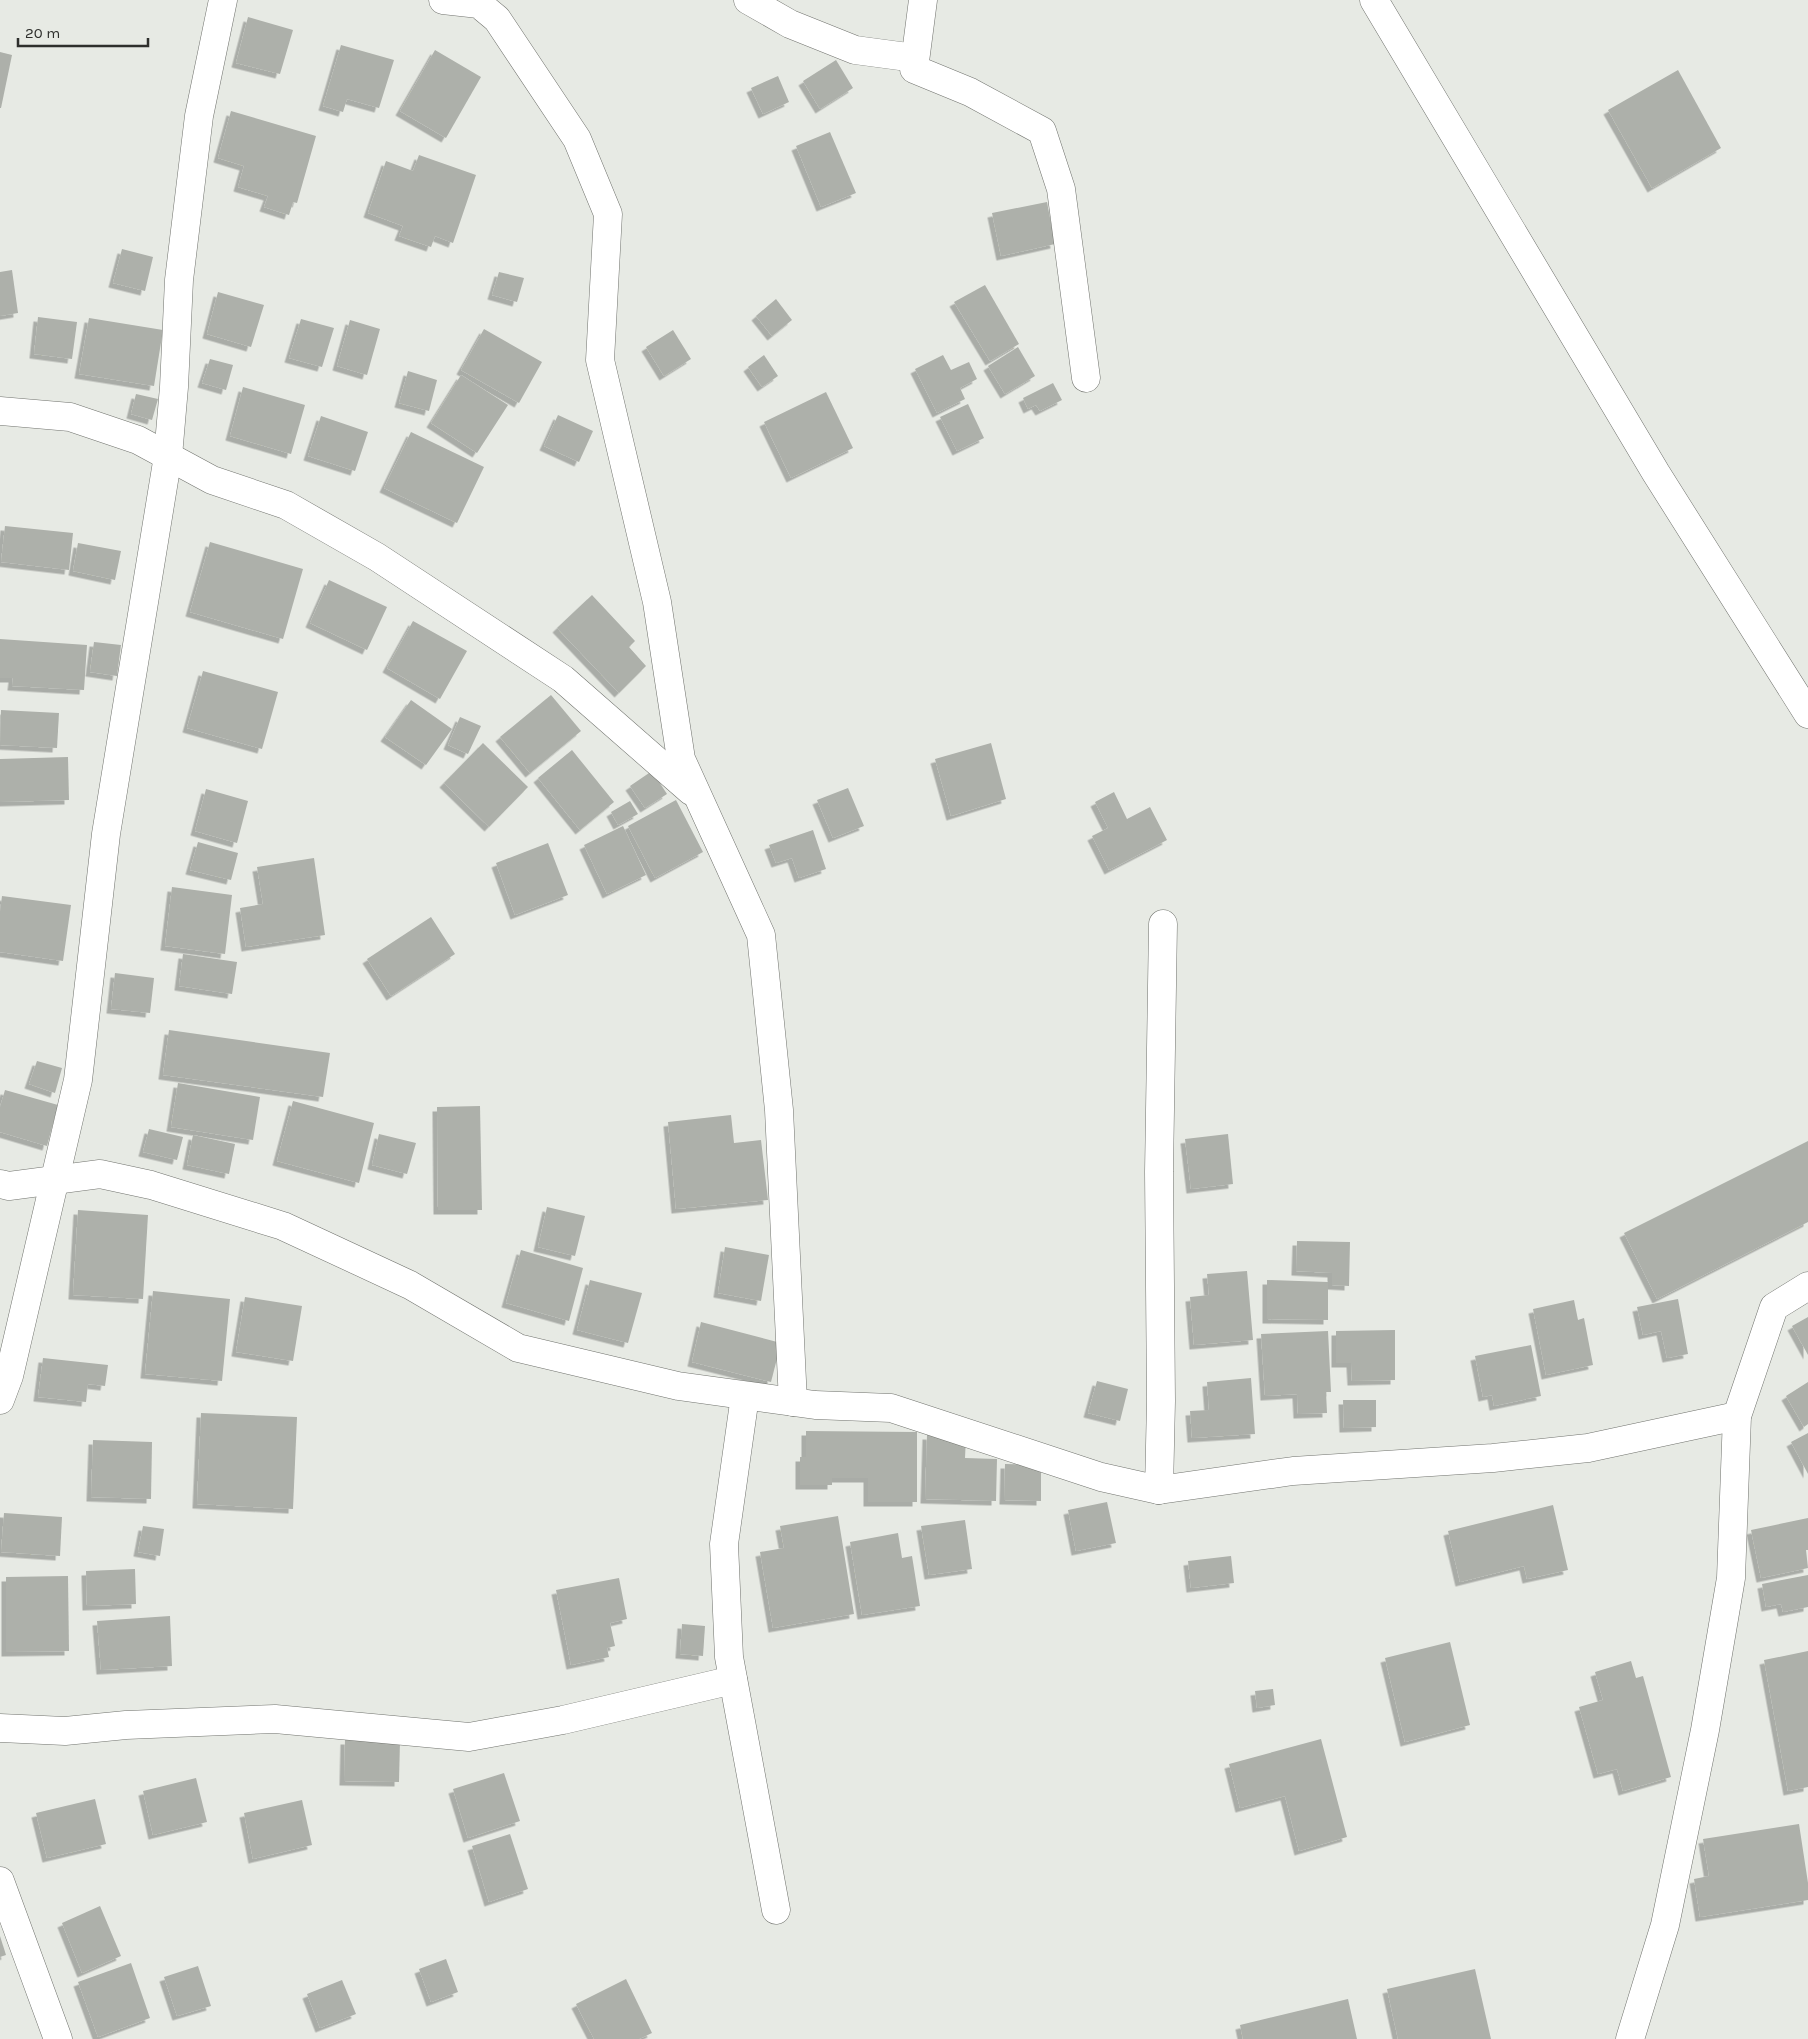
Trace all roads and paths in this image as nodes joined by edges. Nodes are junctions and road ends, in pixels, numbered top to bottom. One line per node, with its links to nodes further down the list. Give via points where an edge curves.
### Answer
1 (223, 0): 10 (street, via 199,116 178,280)
2 (443, 0): 6 (street)
3 (748, 0): 7 (street, via 790,24 855,50)
4 (923, 0): 7 (street)
5 (1374, 0): 11 (street, via 1656,474)
6 (492, 5): 12 (street, via 577,139 608,214 600,360 657,602 681,759)
7 (915, 58): 8 (street, via 914,69 970,92 1042,131 1061,189)
8 (1086, 378)
9 (0, 411): 10 (street, via 70,418 138,440)
10 (168, 456): 12 (street, via 212,480 286,505 377,557 563,679); 14 (street, via 106,834 78,1080)
11 (1808, 714)
12 (698, 797): 19 (street, via 761,934 779,1110)
13 (1163, 924): 21 (street, via 1158,1172)
14 (53, 1181): 15 (street, via 9,1186); 17 (street, via 100,1174 151,1185 283,1226 410,1285 518,1348 678,1386); 18 (street, via 9,1376)
15 (0, 1184)
16 (1808, 1286): 20 (street, via 1774,1307)
17 (745, 1396): 19 (street); 22 (street, via 724,1544 729,1657)
18 (0, 1400)
19 (793, 1402): 21 (street, via 815,1406 891,1408 1101,1477)
20 (1737, 1416): 21 (street, via 1588,1448 1493,1458 1292,1471); 27 (street, via 1731,1578 1705,1730 1665,1925)
21 (1159, 1490)
22 (734, 1680): 23 (street, via 563,1720 469,1738 275,1719 126,1725 65,1731); 25 (street)
23 (0, 1728)
24 (0, 1881): 26 (street)
25 (776, 1910)
26 (58, 2039)
27 (1630, 2039)

